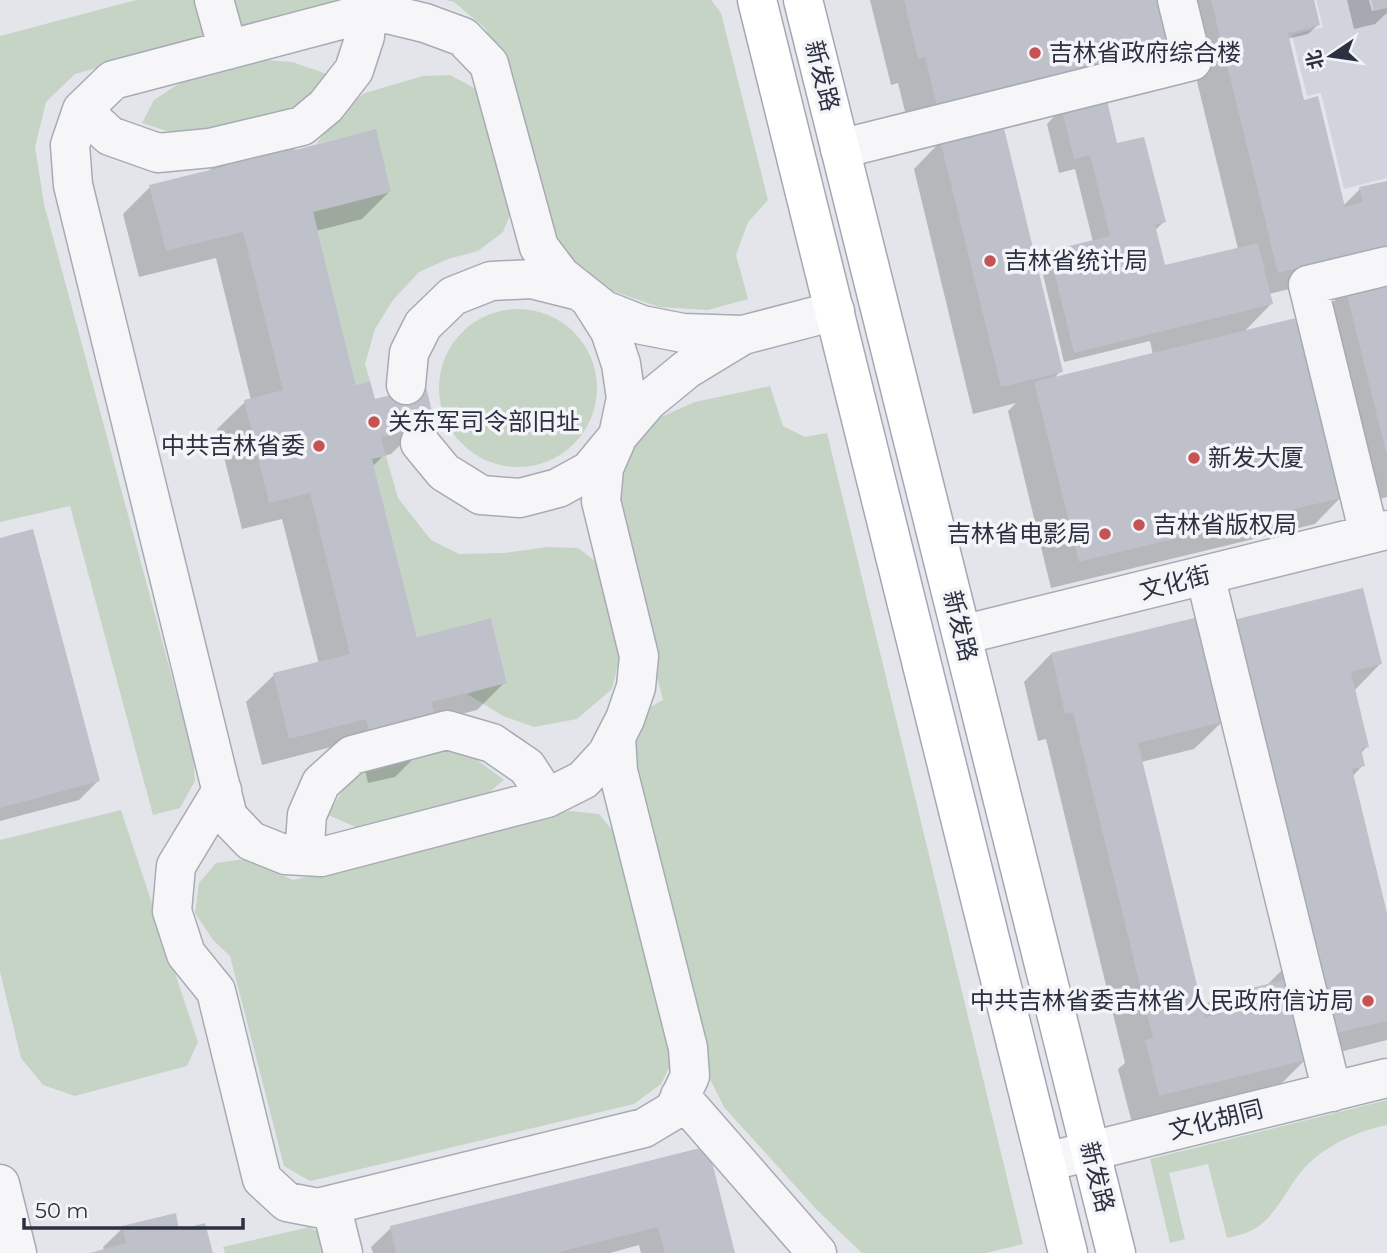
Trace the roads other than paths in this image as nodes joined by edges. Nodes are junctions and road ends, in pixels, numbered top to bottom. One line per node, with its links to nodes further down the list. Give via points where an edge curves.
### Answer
1 (214, 0): 6 (street)
2 (757, 0): 11 (main road, 新发路)
3 (803, 0): 8 (main road, 新发路)
4 (1177, 0): 8 (street, via 1192,61)
5 (365, 16): 6 (street); 7 (street, via 365,36 354,70 326,106 302,126 211,148 158,152 110,136); 10 (street, via 388,14 463,37 489,64 539,247 561,276)
6 (228, 50): 7 (street, via 113,80)
7 (82, 110): 20 (street, via 70,145 73,186)
8 (840, 149): 18 (main road, 新发路)
9 (1387, 265): 16 (street, via 1308,285)
10 (586, 296): 12 (street, via 604,310 642,325 683,333); 13 (street, via 532,279 491,281 453,296 423,325 409,353); 14 (street, via 610,331 621,364 626,398)
11 (835, 311): 12 (street); 27 (main road, 新发路)
12 (743, 335): 14 (street, via 687,369 648,401)
13 (406, 385)
14 (618, 436): 15 (street, via 589,471 558,488 520,498 481,495 444,472); 19 (street, via 604,468 601,501 639,656 636,687)
15 (421, 443)
16 (1378, 532): 17 (street, 文化街)
17 (1205, 575): 18 (street, 文化街); 24 (street)
18 (962, 635): 26 (main road, 新发路)
19 (616, 737): 21 (street, via 583,780); 25 (street, via 618,771 688,1048 690,1076)
20 (222, 790): 22 (street, via 228,817 251,841 286,855); 29 (street, via 176,866 172,911 186,954 216,991 262,1179 286,1202 318,1208)
21 (547, 798): 22 (street, via 321,857); 22 (street, via 527,768 492,743 447,730 352,755 321,782 307,815)
22 (304, 856)
23 (1387, 1078): 24 (street, 文化胡同)
24 (1332, 1091): 26 (street, 文化胡同)
25 (680, 1096): 29 (street, via 674,1110 644,1128); 32 (street)
26 (1091, 1151): 27 (street, 文化胡同); 34 (main road, 新发路)
27 (1046, 1162): 33 (main road, 新发路)
28 (0, 1184): 30 (street)
29 (331, 1205): 31 (street)
30 (17, 1253)
31 (342, 1253)
32 (817, 1253)
33 (1068, 1253)
34 (1116, 1253)

